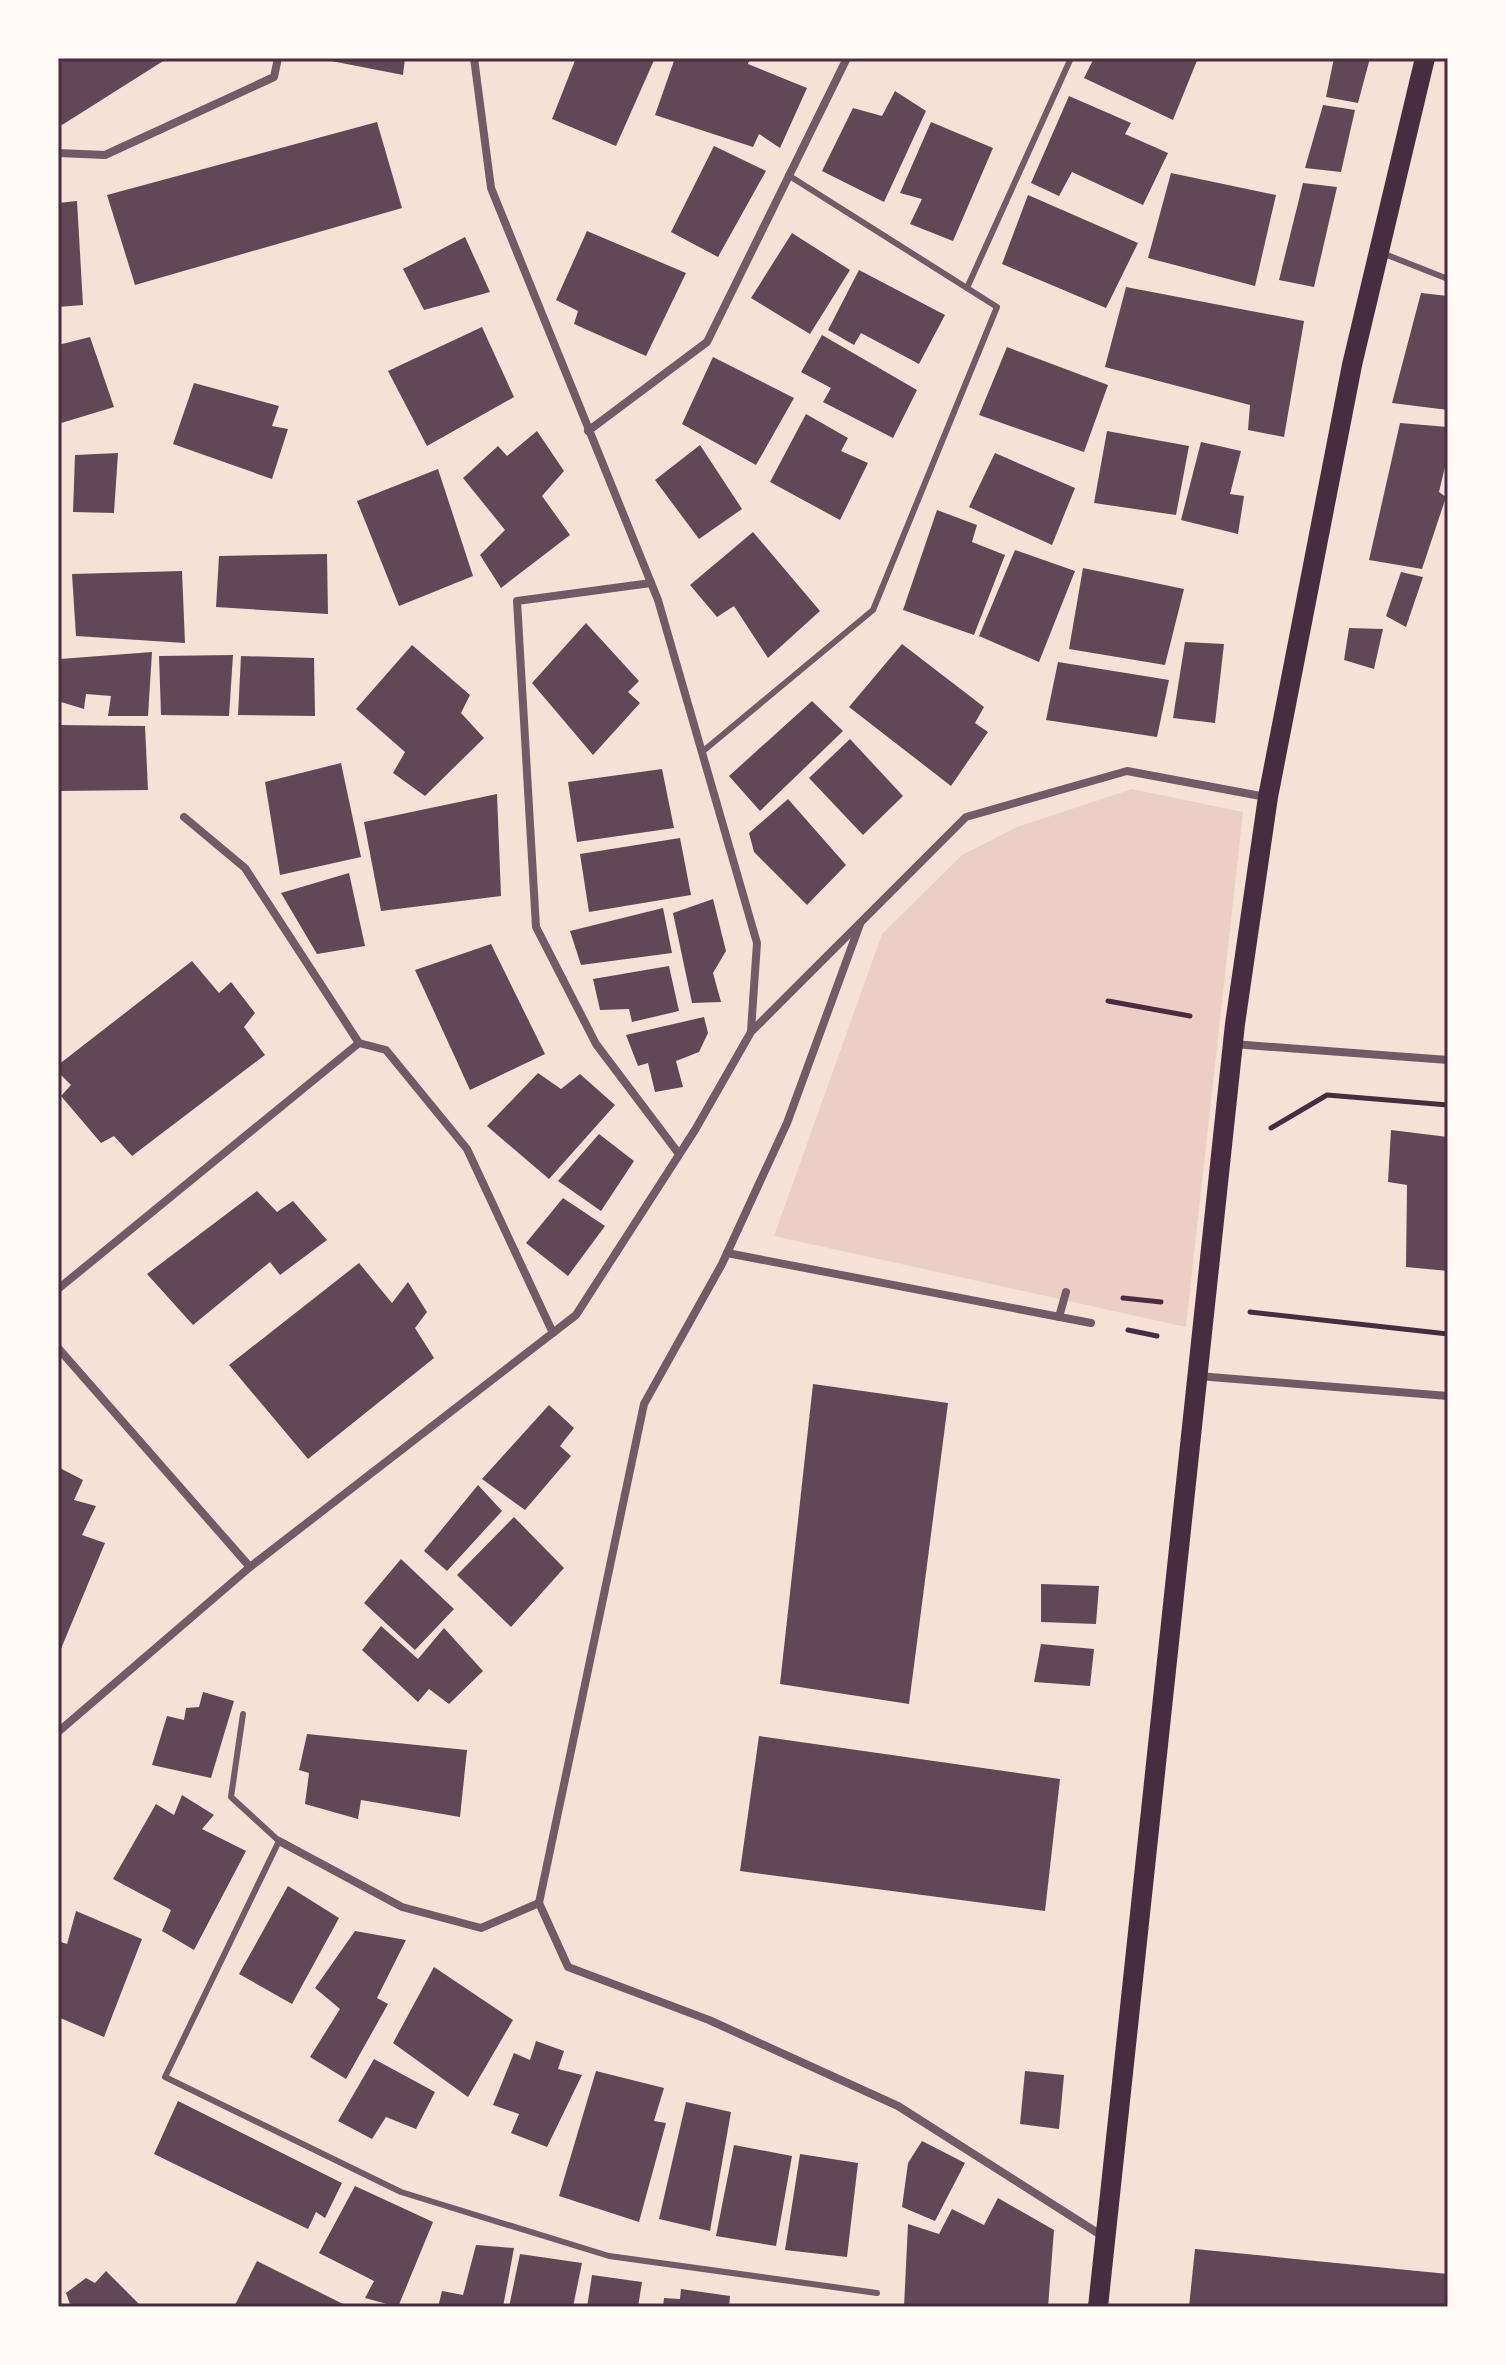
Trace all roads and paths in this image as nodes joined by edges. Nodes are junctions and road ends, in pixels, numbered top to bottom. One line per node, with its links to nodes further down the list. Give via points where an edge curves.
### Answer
1 (278, 58): 6 (street, via 274,77 105,155)
2 (474, 58): 11 (street, via 491,188)
3 (1071, 58): 10 (lane)
4 (1425, 58): 8 (main road)
5 (843, 59): 7 (street)
6 (58, 153)
7 (788, 175): 10 (lane); 11 (street, via 707,342)
8 (1378, 251): 9 (lane); 14 (main road)
9 (1448, 279)
10 (967, 288): 13 (lane, via 997,307 873,610)
11 (588, 431): 12 (street)
12 (651, 583): 13 (street); 24 (street, via 517,601 536,927 596,1044)
13 (702, 752): 18 (street, via 757,943)
14 (1268, 797): 16 (street, via 1127,771 966,817); 19 (main road)
15 (184, 817): 20 (street, via 245,868)
16 (860, 924): 18 (street); 25 (street, via 787,1123)
17 (1108, 1001): 19 (path)
18 (751, 1032): 24 (street)
19 (1233, 1034): 21 (street); 36 (main road)
20 (359, 1043): 26 (street); 34 (street, via 386,1050 467,1149)
21 (1448, 1060)
22 (1448, 1105): 23 (path, via 1327,1095 1270,1129)
23 (1268, 1144)
24 (679, 1154): 34 (street, via 576,1315)
25 (727, 1253): 31 (street); 44 (street, via 644,1404)
26 (58, 1289)
27 (1066, 1292): 29 (path); 31 (street)
28 (1251, 1301): 32 (path)
29 (1162, 1302)
30 (1241, 1311): 35 (path)
31 (1059, 1317): 33 (street)
32 (1249, 1317)
33 (1091, 1323): 36 (path)
34 (553, 1333): 40 (street)
35 (1448, 1334)
36 (1199, 1344): 38 (main road)
37 (58, 1348): 40 (street)
38 (1195, 1376): 39 (street); 45 (main road)
39 (1448, 1396)
40 (250, 1567): 42 (street)
41 (243, 1714): 43 (lane, via 231,1797)
42 (58, 1732)
43 (279, 1841): 44 (street, via 402,1907 481,1928); 46 (lane, via 165,2077 401,2192 609,2256)
44 (539, 1903): 45 (street, via 568,1967 709,2020 898,2106)
45 (1105, 2237): 47 (main road)
46 (877, 2293)
47 (1098, 2307)

